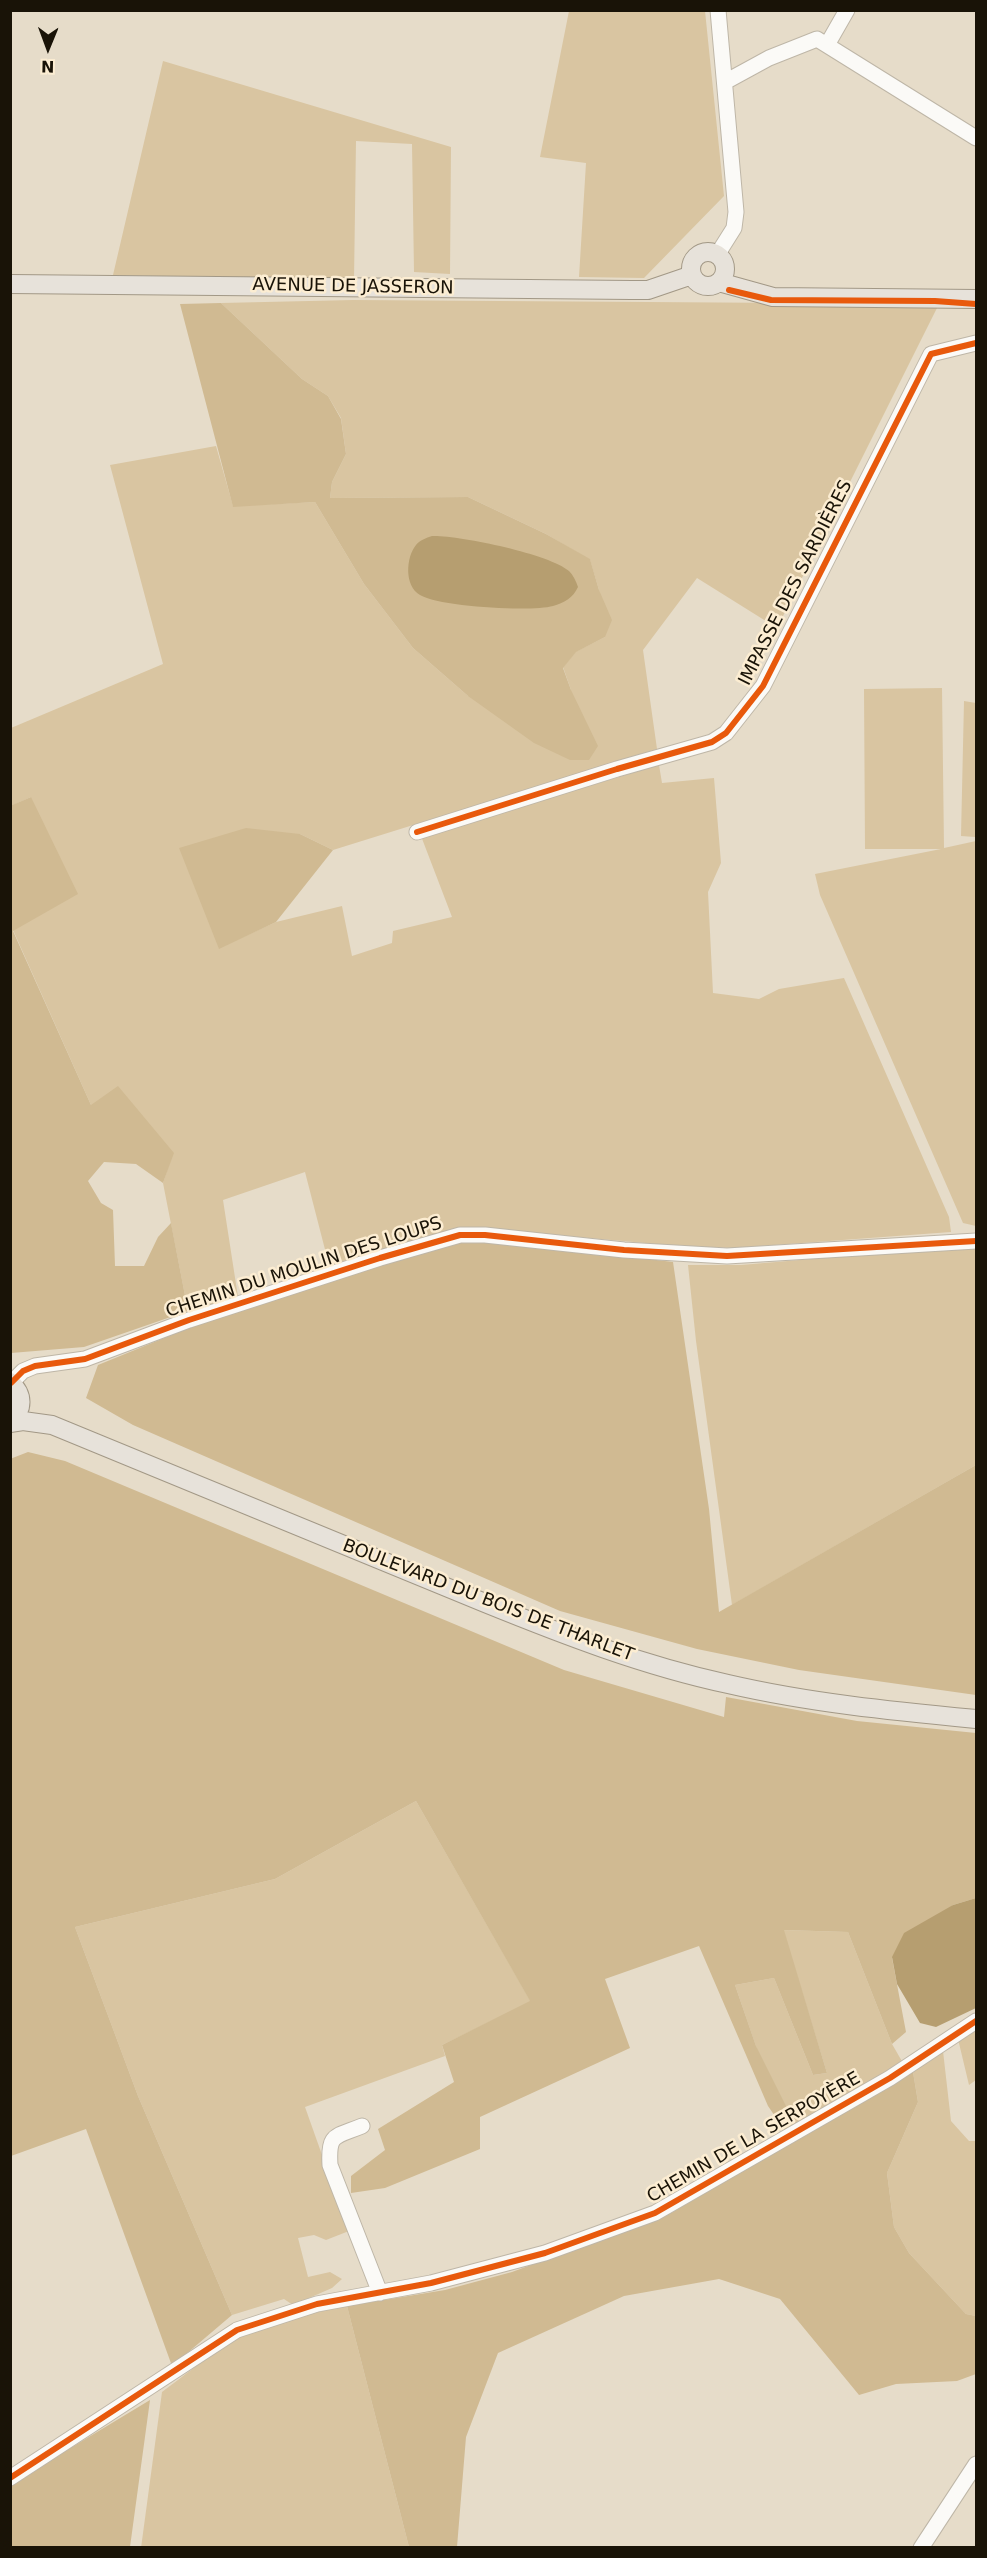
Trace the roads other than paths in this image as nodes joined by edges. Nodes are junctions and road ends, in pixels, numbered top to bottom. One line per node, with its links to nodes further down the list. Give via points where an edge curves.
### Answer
1 (718, 10): 4 (street)
2 (847, 10): 3 (street)
3 (827, 45): 4 (street, via 817,39 808,41); 5 (street)
4 (725, 82): 6 (street, via 736,212)
5 (976, 138)
6 (720, 269): 7 (main road, via 708,286); 7 (main road, via 706,252 692,263); 9 (main road, via 774,292); 10 (main road, via 773,297)
7 (692, 275): 8 (main road, AVENUE DE JASSERON, via 648,290)
8 (10, 284)
9 (976, 292)
10 (976, 299)
11 (976, 343): 12 (street, IMPASSE DES SARDIÈRES, via 931,354 763,686 726,733 712,742)
12 (417, 832)
13 (976, 1242): 14 (street, CHEMIN DU MOULIN DES LOUPS, via 727,1256 460,1235 189,1320 86,1359 35,1366)
14 (11, 1382): 15 (main road, BOULEVARD DU BOIS DE THARLET)
15 (21, 1399): 16 (main road, via 20,1410); 17 (main road, BOULEVARD DU BOIS DE THARLET)
16 (10, 1423): 17 (main road, BOULEVARD DU BOIS DE THARLET)
17 (52, 1425): 18 (main road, BOULEVARD DU BOIS DE THARLET, via 495,1607 648,1663 726,1684 832,1704)
18 (976, 1719)
19 (976, 2021): 21 (street, CHEMIN DE LA SERPOYÈRE, via 890,2078 655,2213 545,2253)
20 (362, 2126): 21 (street, via 334,2138 329,2146 330,2165)
21 (380, 2293): 23 (street, CHEMIN DE LA SERPOYÈRE, via 318,2304 237,2330)
22 (976, 2464): 24 (street)
23 (10, 2478)
24 (921, 2547)

